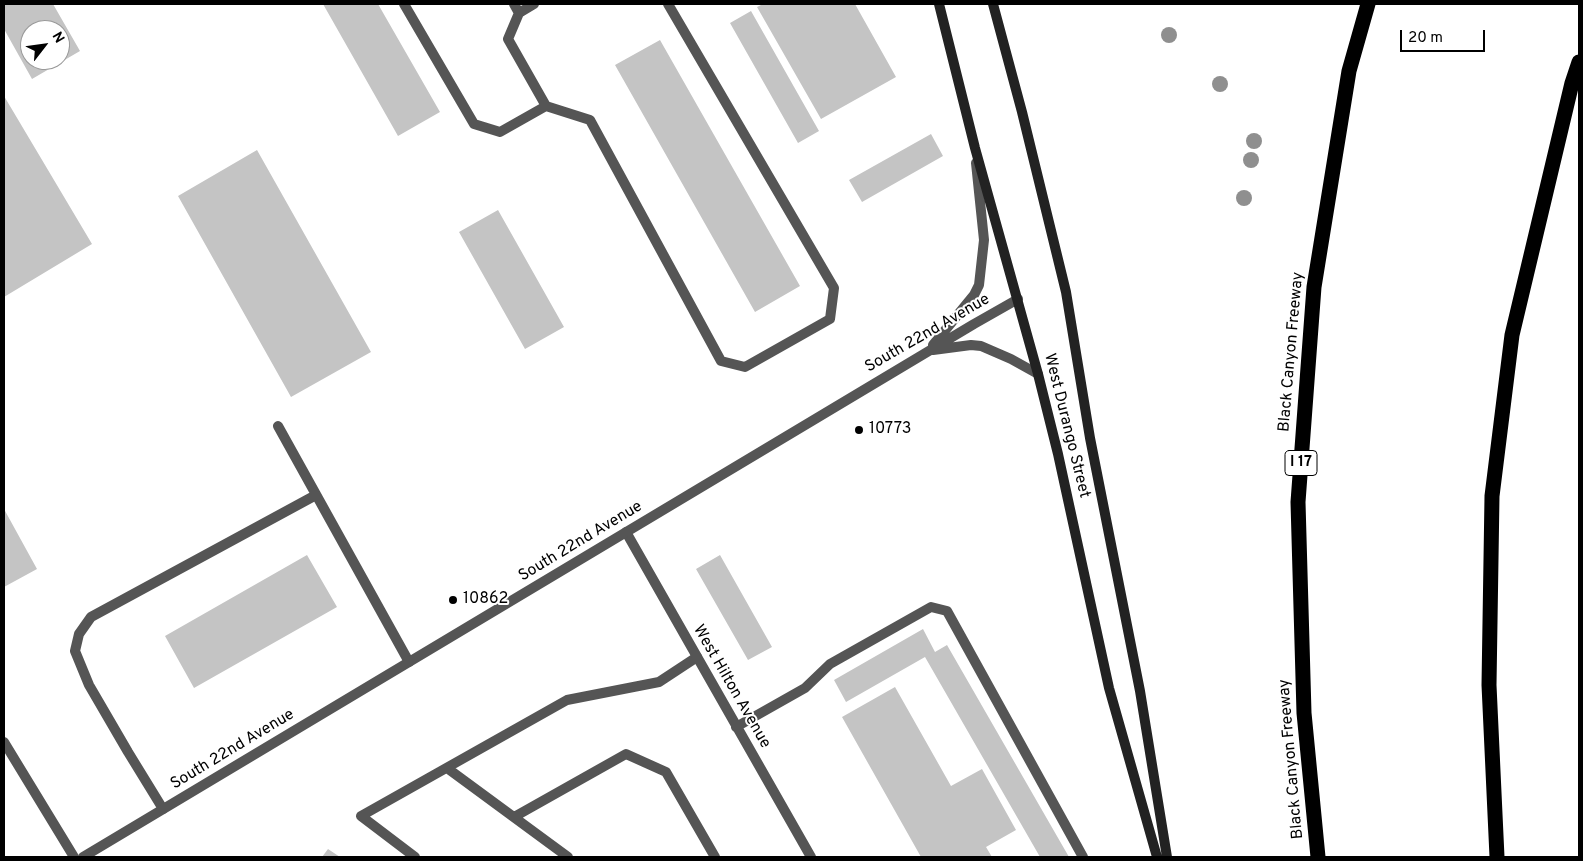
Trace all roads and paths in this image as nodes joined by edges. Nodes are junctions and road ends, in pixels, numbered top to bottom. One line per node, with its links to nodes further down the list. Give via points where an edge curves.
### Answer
1 (404, 4): 11 (street, via 474,124 500,132)
2 (534, 4): 7 (street)
3 (668, 4): 11 (street, via 834,288 830,319 745,367 721,361 590,120)
4 (939, 4): 12 (main road, West Durango Street)
5 (993, 4): 34 (main road, via 1066,292 1090,438 1140,691)
6 (1368, 4): 35 (highway, Black Canyon Freeway / I 17, via 1349,72 1314,287 1298,502 1304,714)
7 (517, 8): 11 (street, via 508,39)
8 (1579, 62): 10 (highway)
9 (1579, 67): 10 (highway)
10 (1572, 84): 36 (highway, via 1512,335 1492,496 1489,685)
11 (546, 106)
12 (975, 148): 13 (main road, West Durango Street); 14 (street, via 984,240 979,285)
13 (1018, 299): 14 (street, South 22nd Avenue); 15 (main road, West Durango Street)
14 (930, 350): 15 (street, via 981,346); 18 (street, South 22nd Avenue)
15 (1038, 374): 33 (main road, West Durango Street, via 1109,688)
16 (278, 426): 17 (street)
17 (316, 495): 20 (street); 24 (street, via 91,617 79,634 74,651 89,685)
18 (626, 532): 19 (street, West Hilton Avenue); 20 (street, South 22nd Avenue)
19 (697, 657): 21 (street, West Hilton Avenue); 23 (street, via 659,682 567,700)
20 (409, 662): 24 (street, South 22nd Avenue)
21 (736, 727): 31 (street, West Hilton Avenue); 32 (street, via 805,688 830,664 931,607 947,611)
22 (4, 742): 26 (street)
23 (447, 768): 25 (street); 28 (street, via 361,816)
24 (163, 810): 27 (street, South 22nd Avenue)
25 (514, 817): 29 (street); 30 (street, via 626,754 666,772)
26 (74, 857)
27 (83, 857)
28 (416, 857)
29 (568, 857)
30 (715, 857)
31 (810, 857)
32 (1083, 857)
33 (1157, 857)
34 (1167, 857)
35 (1318, 857)
36 (1497, 857)

